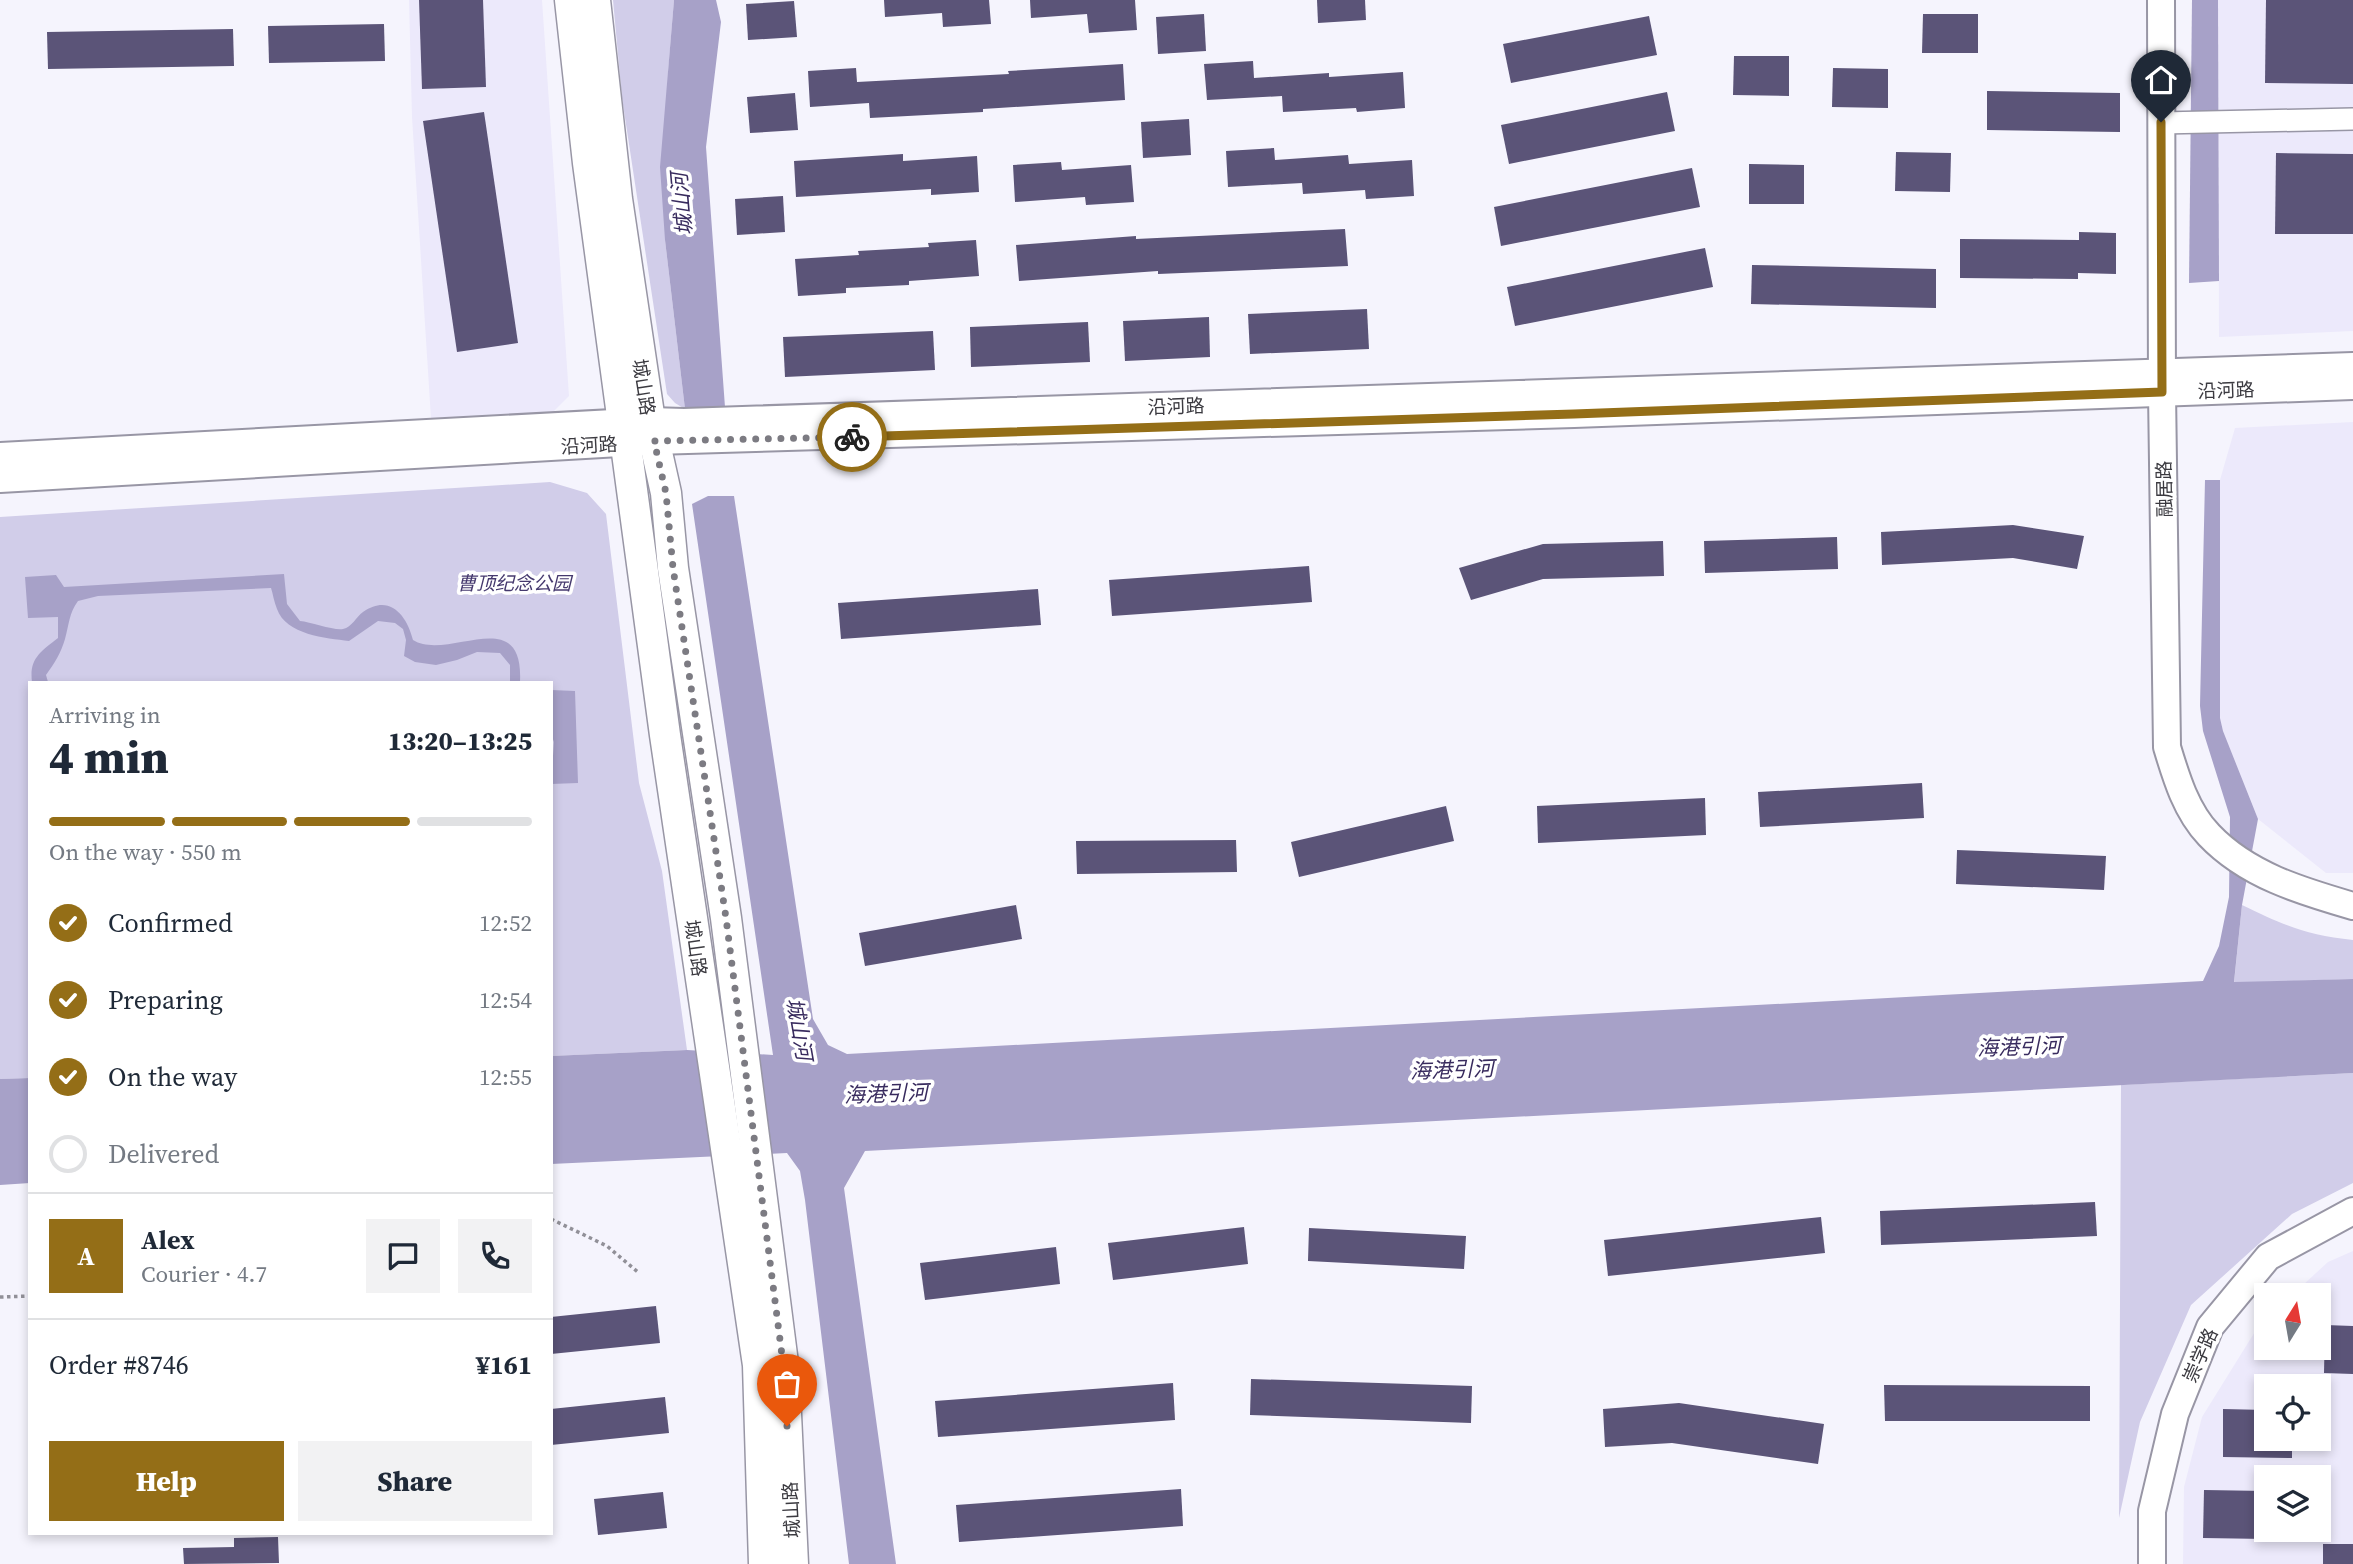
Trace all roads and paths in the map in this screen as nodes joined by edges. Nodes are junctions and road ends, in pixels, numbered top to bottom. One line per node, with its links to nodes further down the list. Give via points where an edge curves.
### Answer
1 (570, 0): 9 (main road, 城山路, via 588,163)
2 (595, 0): 9 (main road, 城山路)
3 (2161, 0): 5 (street, 融居路)
4 (2353, 119): 5 (street)
5 (2173, 122): 7 (street, 融居路)
6 (2353, 366): 7 (street, 沿河路)
7 (2162, 382): 8 (street, 沿河路); 9 (street, 沿河路, via 1574,414); 13 (street, 融居路, via 2168,747 2178,782 2208,834 2233,855 2260,873)
8 (2353, 386)
9 (639, 432): 10 (street, 沿河路); 11 (street, 沿河路); 20 (main road, 城山路, via 665,735 758,1365); 21 (main road, 城山路, via 666,493 673,568 724,904 784,1371)
10 (0, 456)
11 (0, 479)
12 (2353, 896): 13 (street)
13 (2324, 897): 14 (street, 融居路)
14 (2353, 906)
15 (2353, 1210): 22 (street, 崇学路, via 2269,1257 2210,1327 2175,1414 2152,1511)
16 (553, 1220): 17 (path, via 607,1246)
17 (639, 1273)
18 (28, 1296): 19 (path)
19 (0, 1297)
20 (764, 1564)
21 (793, 1564)
22 (2152, 1564)

